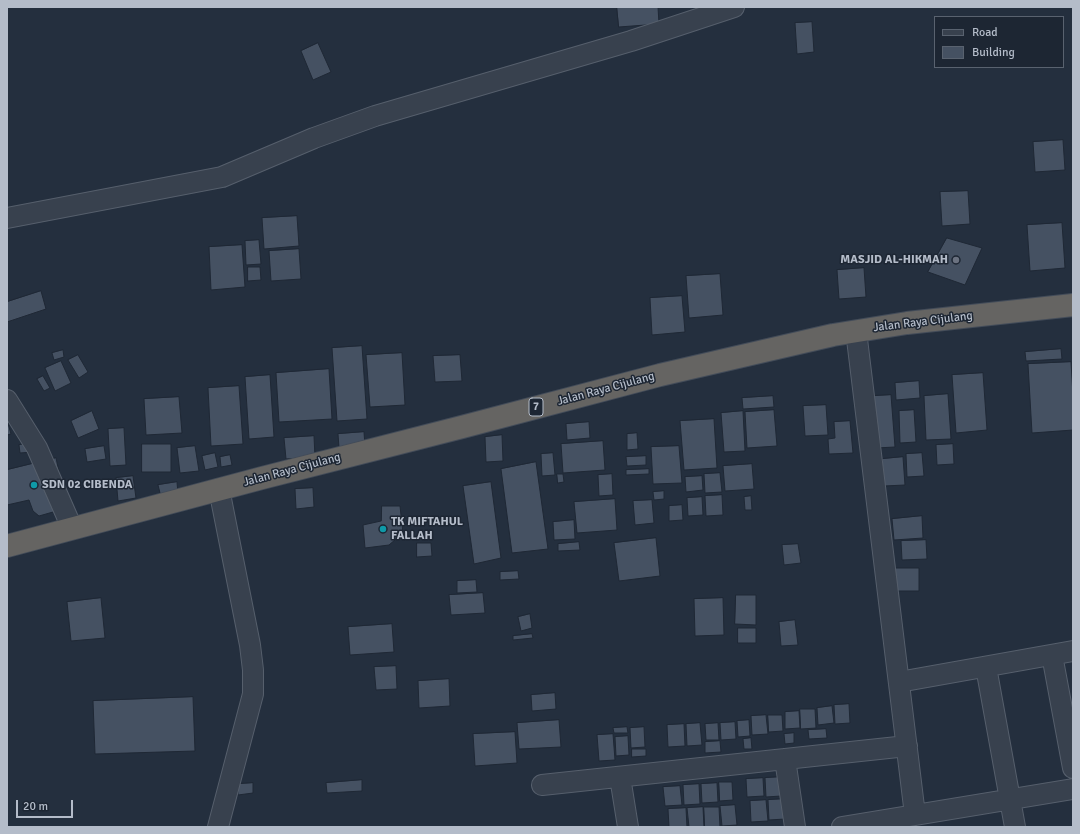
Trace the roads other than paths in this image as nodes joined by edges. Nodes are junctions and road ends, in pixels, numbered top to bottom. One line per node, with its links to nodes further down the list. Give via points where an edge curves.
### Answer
1 (734, 7): 2 (street, via 631,41 375,116 314,138 222,177)
2 (7, 218)
3 (1073, 305): 4 (highway, Jalan Raya Cijulang / 7)
4 (856, 331): 6 (highway, Jalan Raya Cijulang / 7, via 660,375); 12 (street)
5 (7, 400): 7 (street, via 36,448)
6 (219, 489): 7 (highway, Jalan Raya Cijulang / 7); 21 (street, via 250,645 253,694)
7 (72, 528): 8 (highway, Jalan Raya Cijulang / 7)
8 (7, 546)
9 (1073, 651): 10 (street)
10 (1052, 655): 11 (street); 15 (street)
11 (986, 667): 12 (street); 19 (street)
12 (899, 682): 13 (street)
13 (907, 746): 14 (street); 20 (street)
14 (784, 759): 16 (street); 23 (street)
15 (1073, 768)
16 (620, 777): 17 (street); 22 (street)
17 (542, 785)
18 (1073, 789): 19 (street)
19 (1010, 799): 20 (street); 25 (street)
20 (915, 815): 24 (street)
21 (218, 827)
22 (628, 827)
23 (795, 827)
24 (842, 827)
25 (1015, 827)

